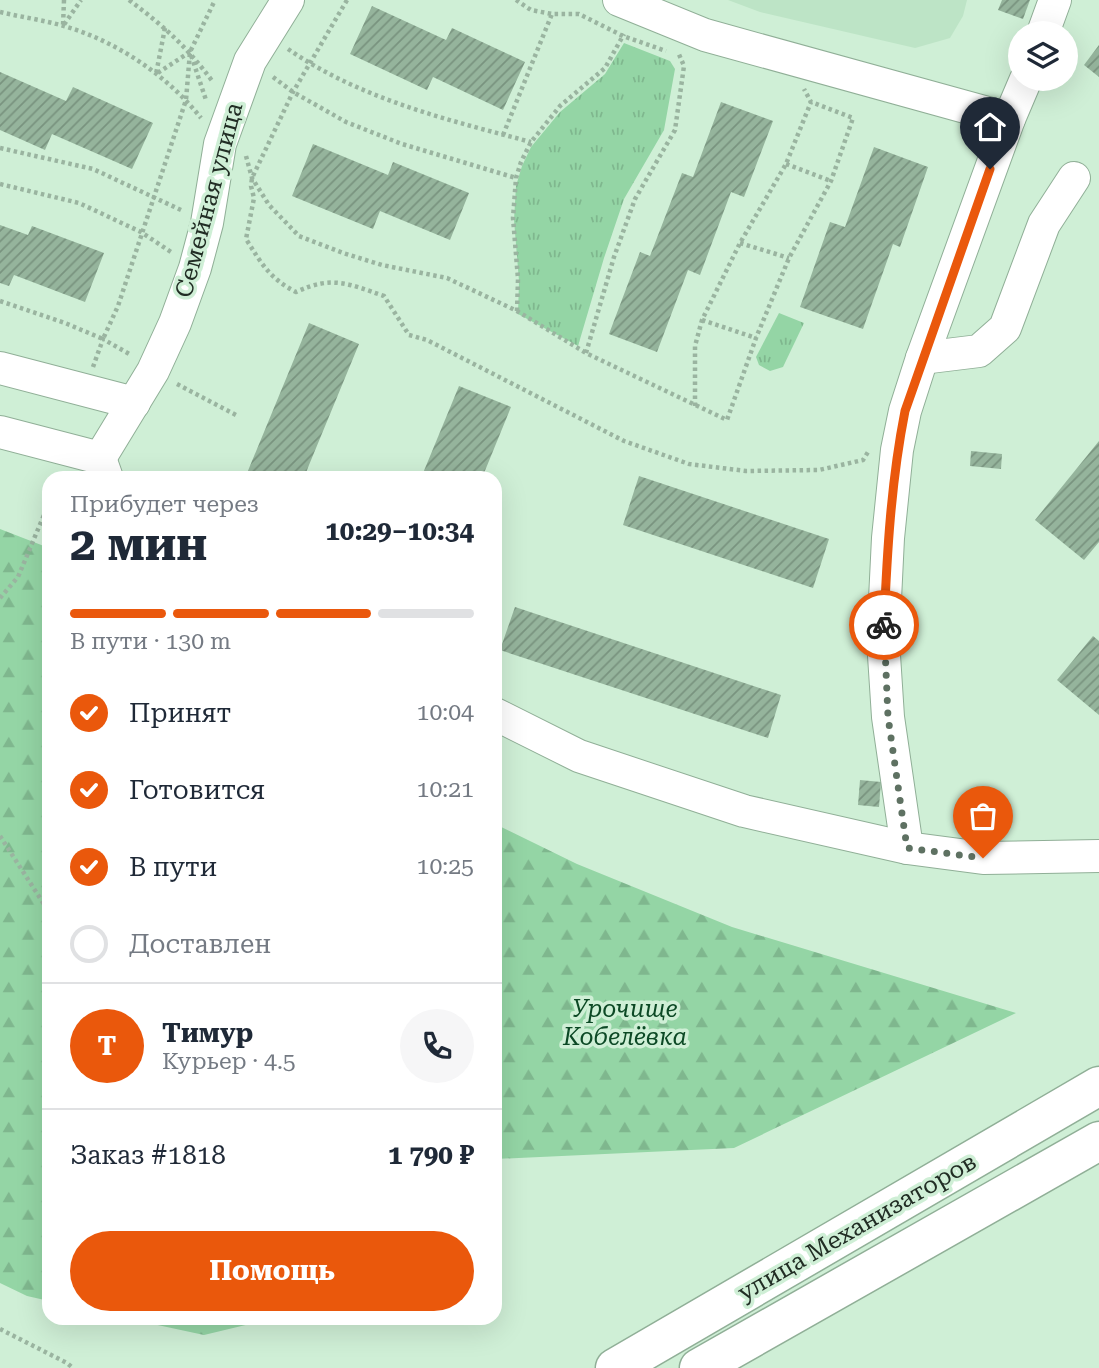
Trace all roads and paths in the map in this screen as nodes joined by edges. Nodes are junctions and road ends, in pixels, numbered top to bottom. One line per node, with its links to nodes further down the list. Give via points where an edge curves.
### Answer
1 (64, 0): 12 (path)
2 (81, 0): 12 (path)
3 (129, 0): 13 (path)
4 (215, 0): 16 (path)
5 (288, 0): 14 (street, Семейная улица)
6 (347, 0): 18 (path)
7 (1055, 0): 11 (street)
8 (626, 3): 26 (street, via 705,35); 28 (path, via 623,36 606,68 560,106)
9 (0, 12): 12 (path)
10 (552, 15): 27 (path)
11 (1047, 21)
12 (63, 26): 19 (path, via 118,48)
13 (165, 27): 16 (path); 19 (path)
14 (267, 34): 17 (street, Семейная улица); 18 (path)
15 (677, 51): 47 (path, via 684,66 675,130 635,199)
16 (190, 52): 19 (path); 22 (path); 24 (path); 30 (path)
17 (250, 61): 21 (path); 24 (street, Семейная улица)
18 (310, 64): 21 (path); 27 (path, via 394,102)
19 (156, 74): 22 (path)
20 (1021, 91): 26 (street)
21 (293, 92): 32 (path); 33 (path, via 346,122 402,145)
22 (186, 100): 30 (path); 37 (path)
23 (811, 102): 31 (path)
24 (232, 109): 30 (street, Семейная улица)
25 (853, 118): 35 (path)
26 (1009, 119): 48 (street)
27 (503, 135): 28 (path)
28 (531, 142): 33 (path)
29 (0, 148): 37 (path, via 93,169)
30 (233, 150): 32 (path); 38 (street, Семейная улица)
31 (786, 164): 35 (path); 40 (path)
32 (252, 178): 44 (path, via 269,205 299,236 382,265 447,278); 53 (path, via 254,198 246,239 277,283 296,292 338,281 384,296 409,335 624,441 689,464 746,471 819,470 863,460)
33 (516, 178): 44 (path)
34 (1074, 178): 48 (street, via 1044,224 1005,328 979,351)
35 (831, 181): 41 (path)
36 (0, 184): 39 (path, via 79,203)
37 (155, 196): 38 (path); 39 (path)
38 (207, 223): 42 (street, Семейная улица)
39 (141, 232): 42 (path); 43 (path, via 103,339)
40 (740, 243): 41 (path); 45 (path)
41 (789, 258): 46 (path)
42 (195, 268): 50 (street, Семейная улица, via 175,323)
43 (0, 301)
44 (517, 311): 47 (path)
45 (702, 320): 46 (path); 51 (path, via 695,346)
46 (756, 338): 51 (path, via 726,420)
47 (586, 353): 51 (path)
48 (922, 358): 59 (street, via 897,450 883,640 888,717)
49 (0, 368): 50 (street)
50 (134, 402): 54 (street, Семейная улица)
51 (695, 406)
52 (0, 432): 54 (street)
53 (869, 450)
54 (103, 468)
55 (42, 520): 56 (path, via 18,577)
56 (0, 598)
57 (502, 718): 59 (street, via 579,756 744,811)
58 (0, 836): 61 (path)
59 (907, 848): 60 (street, via 983,858)
60 (1099, 856)
61 (42, 901)
62 (1099, 1086): 66 (main road, улица Механизаторов)
63 (1099, 1141): 67 (main road, улица Механизаторов)
64 (0, 1329): 65 (path)
65 (73, 1368)
66 (615, 1368)
67 (699, 1368)

